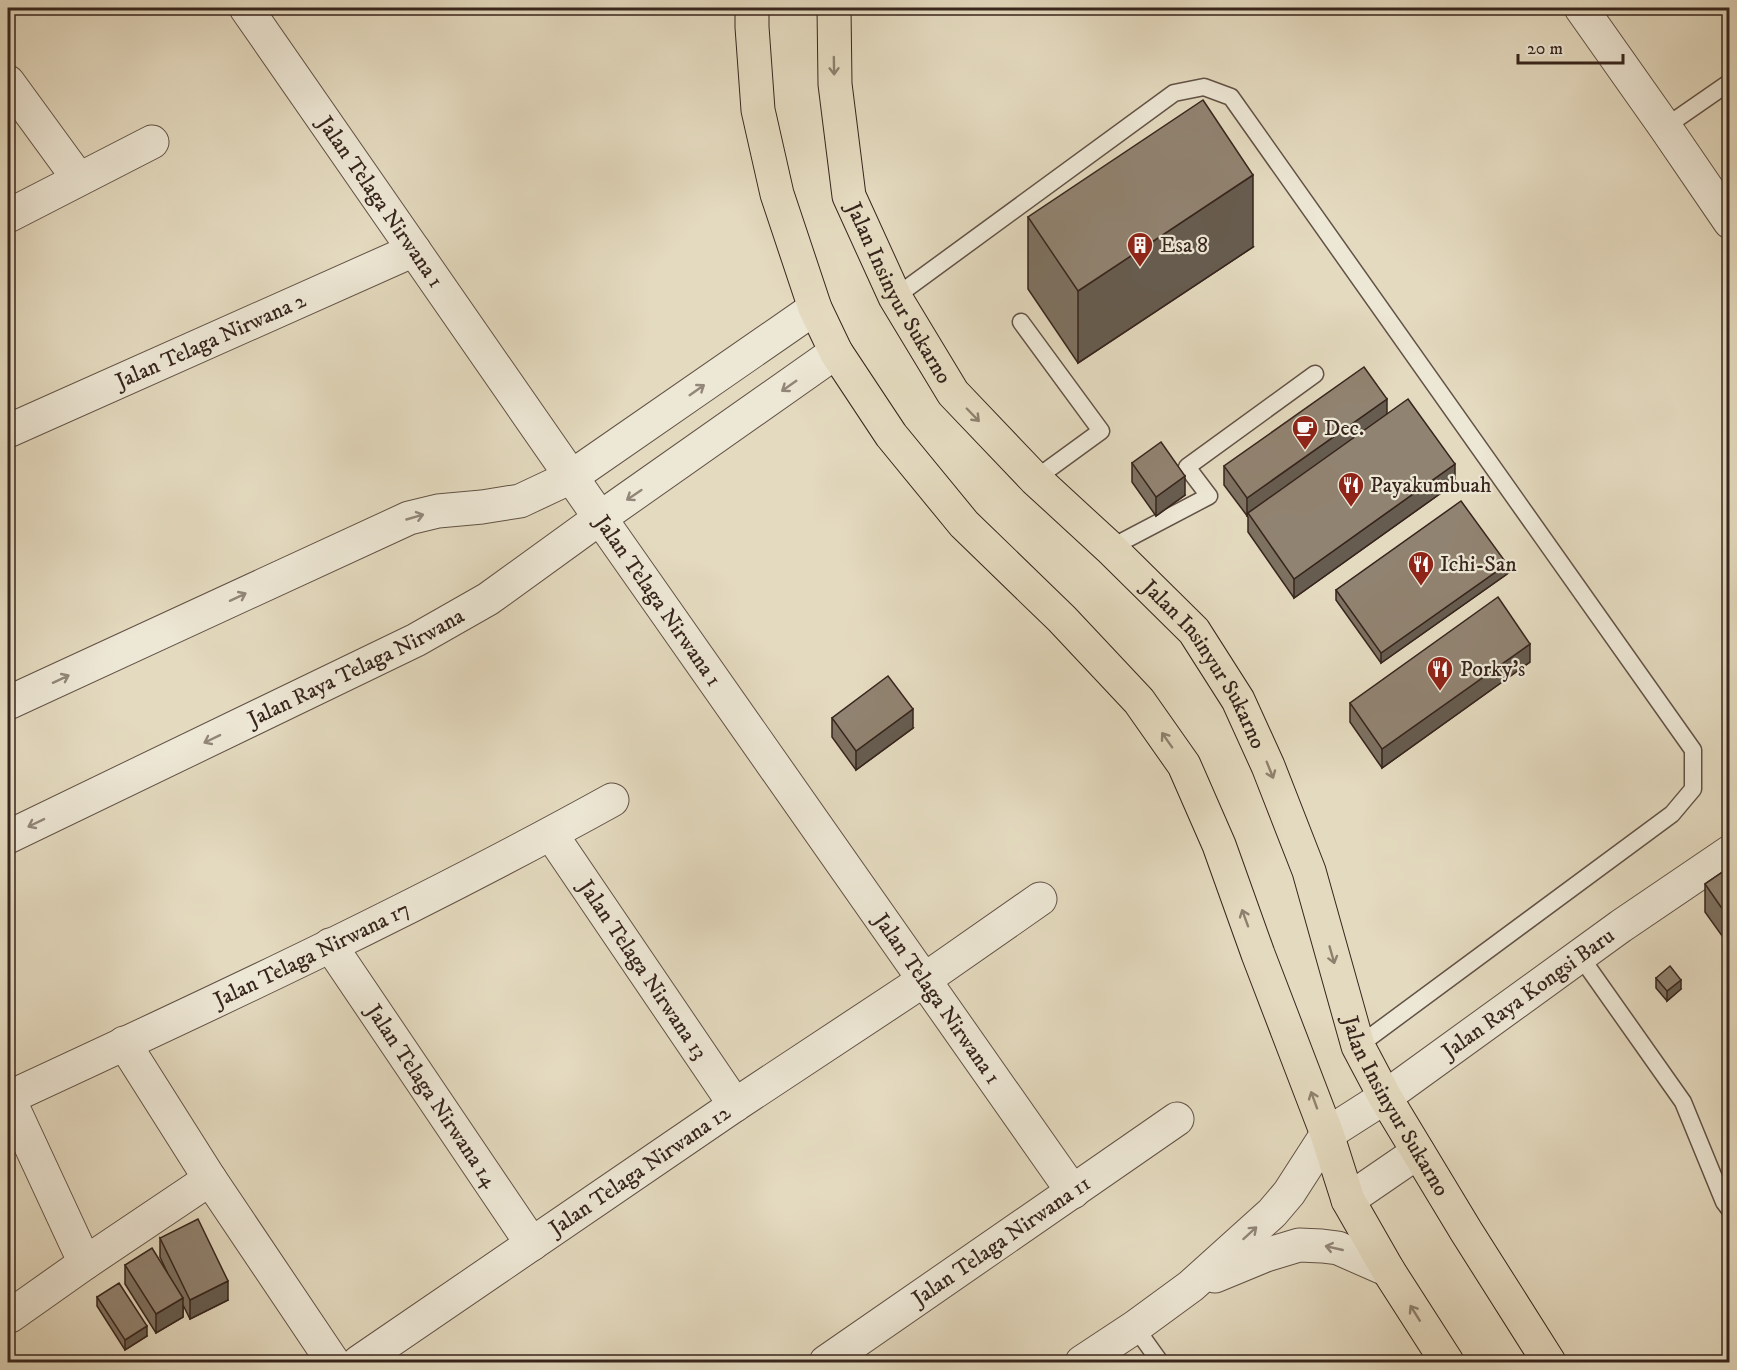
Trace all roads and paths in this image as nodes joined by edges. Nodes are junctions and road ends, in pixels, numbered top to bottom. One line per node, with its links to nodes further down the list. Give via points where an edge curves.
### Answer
1 (246, 8): 12 (street, Jalan Telaga Nirwana 1)
2 (752, 8): 14 (main road, via 758,110 777,194)
3 (834, 8): 13 (main road, Jalan Insinyur Sukarno, one-way to 13, via 835,84 849,195)
4 (1581, 8): 7 (street)
5 (8, 82): 9 (street)
6 (1727, 88): 7 (lane)
7 (1665, 127): 11 (street)
8 (152, 142): 9 (street)
9 (78, 178): 10 (street)
10 (8, 216)
11 (1730, 222)
12 (414, 250): 18 (street, Jalan Telaga Nirwana 2); 19 (street, Jalan Telaga Nirwana 1)
13 (895, 297): 20 (main road, Jalan Insinyur Sukarno, one-way to 20, via 953,393); 33 (lane, via 1174,93 1204,87 1231,97 1693,750 1693,789 1672,814)
14 (815, 308): 16 (main road); 19 (street, one-way to 14)
15 (1021, 322): 20 (lane, via 1101,431)
16 (836, 352): 21 (street, Jalan Raya Telaga Nirwana, one-way to 21); 38 (main road, one-way to 16, via 1219,845 1184,765 1139,701 964,524 891,435)
17 (1315, 375): 22 (lane, via 1187,467 1209,496)
18 (8, 431)
19 (571, 477): 21 (street, Jalan Telaga Nirwana 1); 23 (street, one-way to 19, via 409,518 520,501)
20 (1035, 479): 22 (main road, Jalan Insinyur Sukarno)
21 (600, 518): 26 (street, Jalan Raya Telaga Nirwana, one-way to 26, via 488,599 416,640); 31 (street, Jalan Telaga Nirwana 1)
22 (1110, 548): 33 (main road, Jalan Insinyur Sukarno, one-way to 33, via 1194,630 1238,700 1309,870)
23 (8, 703)
24 (612, 800): 25 (street, Jalan Telaga Nirwana 17)
25 (551, 834): 29 (street, Jalan Telaga Nirwana 17); 36 (street, Jalan Telaga Nirwana 13)
26 (8, 837)
27 (1730, 852): 30 (street, Jalan Raya Kongsi Baru)
28 (1040, 899): 31 (street, Jalan Telaga Nirwana 12)
29 (330, 945): 32 (street, Jalan Telaga Nirwana 17); 44 (street, Jalan Telaga Nirwana 14)
30 (1580, 956): 35 (street, Jalan Raya Kongsi Baru); 43 (lane, via 1683,1102)
31 (924, 980): 36 (street, Jalan Telaga Nirwana 12); 41 (street, Jalan Telaga Nirwana 1)
32 (124, 1043): 34 (street, Jalan Telaga Nirwana 17); 40 (street)
33 (1358, 1046): 35 (main road, Jalan Insinyur Sukarno)
34 (8, 1097): 45 (street)
35 (1385, 1097): 38 (street, Jalan Raya Kongsi Baru); 39 (main road, Jalan Insinyur Sukarno)
36 (735, 1105): 44 (street, Jalan Telaga Nirwana 12)
37 (1177, 1119): 41 (street, Jalan Telaga Nirwana 11)
38 (1327, 1134): 42 (main road); 47 (street, one-way to 38, via 1272,1213)
39 (1419, 1152): 42 (street); 56 (main road, Jalan Insinyur Sukarno)
40 (210, 1179): 45 (street); 50 (street)
41 (1073, 1192): 52 (street, Jalan Telaga Nirwana 11)
42 (1348, 1200): 46 (main road)
43 (1730, 1210)
44 (532, 1244): 51 (street, Jalan Telaga Nirwana 12)
45 (85, 1263): 48 (street)
46 (1388, 1270): 47 (street, one-way to 47, via 1338,1248 1299,1245); 55 (main road, one-way to 46)
47 (1191, 1286): 49 (street)
48 (10, 1316)
49 (1136, 1327): 53 (street); 54 (lane)
50 (333, 1362)
51 (359, 1362)
52 (826, 1362)
53 (1082, 1362)
54 (1160, 1362)
55 (1447, 1362)
56 (1549, 1362)

